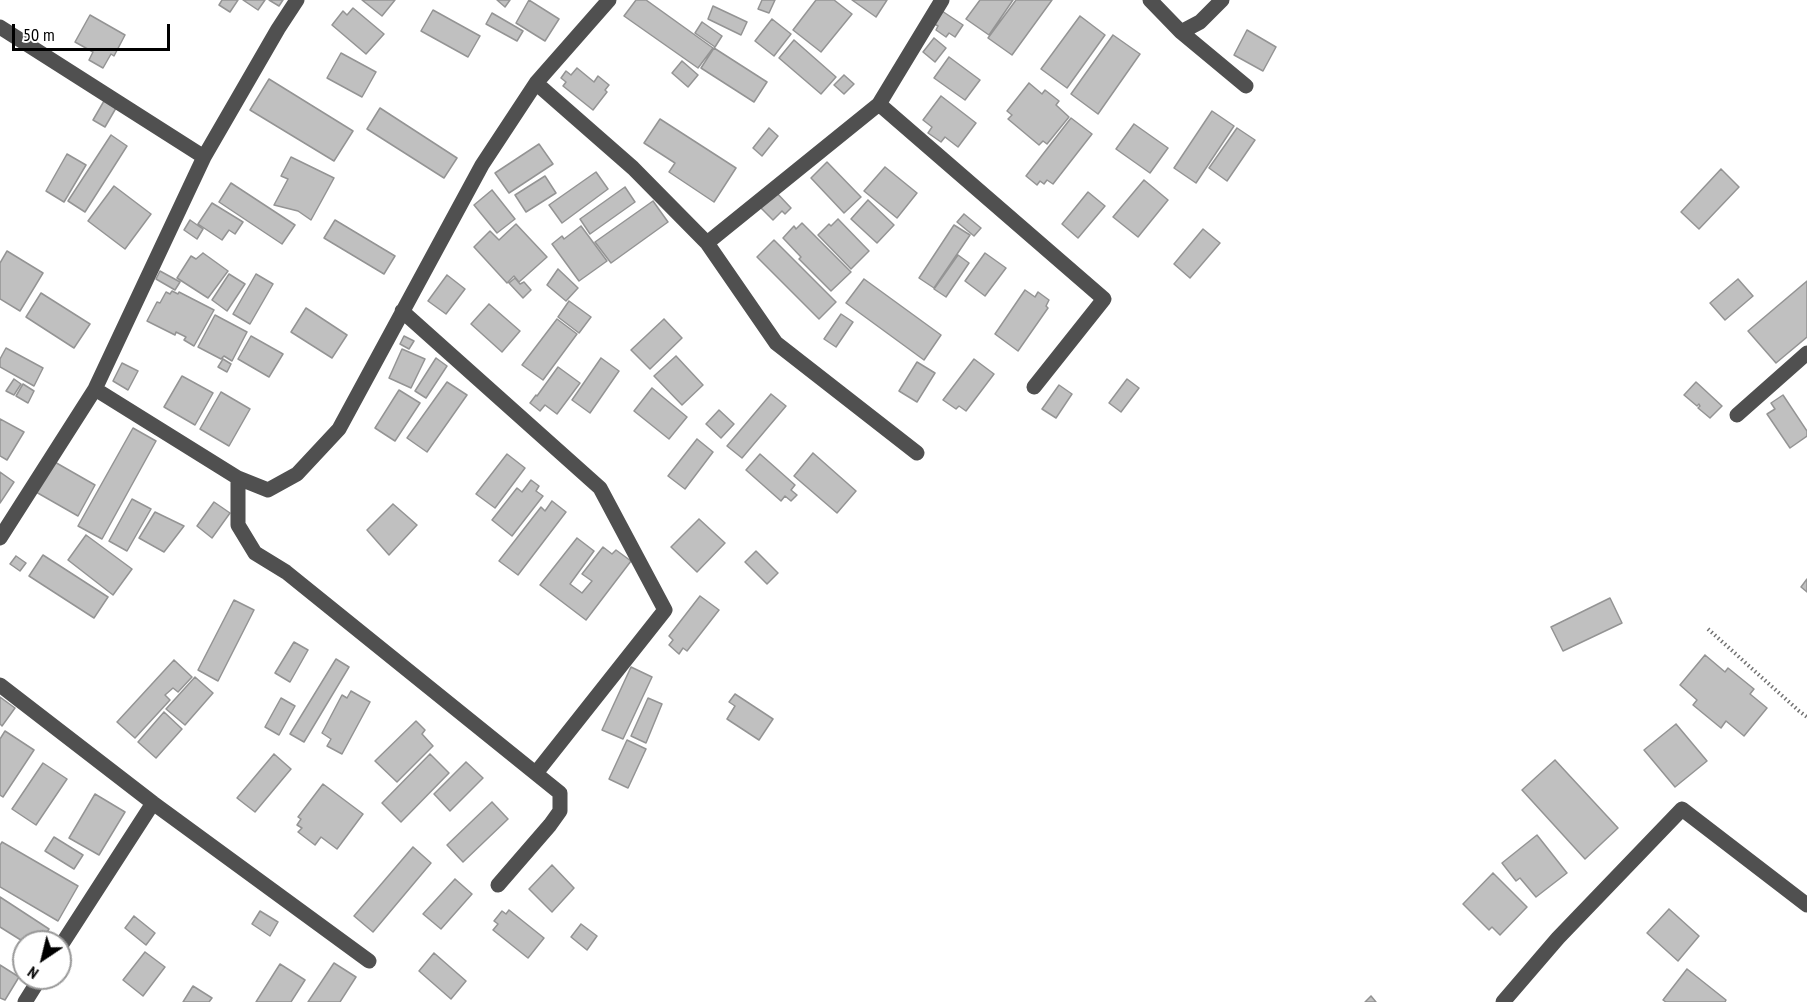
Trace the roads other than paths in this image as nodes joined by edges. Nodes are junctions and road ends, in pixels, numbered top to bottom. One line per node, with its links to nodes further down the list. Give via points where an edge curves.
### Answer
1 (297, 0): 11 (street)
2 (609, 0): 8 (street)
3 (942, 0): 10 (street)
4 (1150, 0): 7 (street)
5 (1222, 0): 7 (street, via 1200,22)
6 (0, 27): 11 (street)
7 (1181, 32): 9 (street)
8 (536, 83): 12 (street, via 633,168); 13 (street, via 482,165)
9 (1246, 86)
10 (879, 104): 12 (street); 15 (street, via 1104,299)
11 (204, 157): 16 (street)
12 (706, 243): 18 (street, via 776,343)
13 (402, 311): 19 (street, via 339,429 297,474 268,490); 22 (street, via 600,488 665,610)
14 (1807, 353): 17 (street)
15 (1034, 387)
16 (95, 389): 19 (street); 20 (street)
17 (1737, 415)
18 (917, 453)
19 (238, 478): 22 (street, via 238,525 255,552)
20 (0, 538)
21 (0, 685): 23 (street)
22 (536, 773): 24 (street, via 560,793 560,811)
23 (153, 803): 26 (street); 27 (street)
24 (498, 885)
25 (1807, 905): 28 (street, via 1682,809 1558,938)
26 (71, 930)
27 (369, 961)
28 (1508, 1001)

